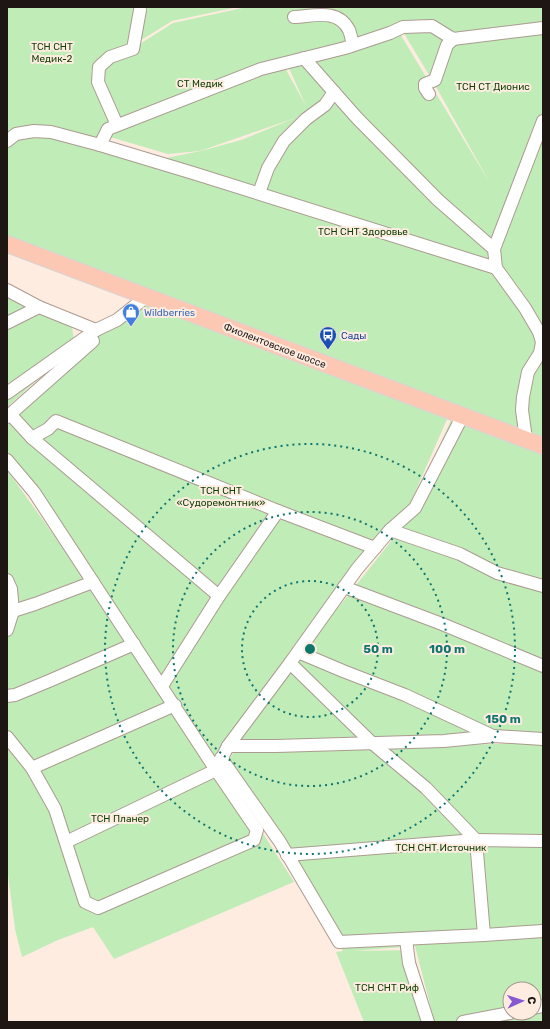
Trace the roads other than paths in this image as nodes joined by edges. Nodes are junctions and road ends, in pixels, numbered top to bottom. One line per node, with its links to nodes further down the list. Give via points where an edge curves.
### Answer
1 (140, 10): 10 (street, via 133,48 110,57 99,67 98,82)
2 (294, 17): 5 (street, via 328,14 341,18 349,30)
3 (543, 28): 4 (street)
4 (453, 39): 5 (street, via 432,26 403,27); 8 (street, via 447,45 435,80 425,84)
5 (353, 46): 6 (street)
6 (304, 58): 7 (street); 10 (street, via 261,69)
7 (334, 92): 13 (street, via 325,105 306,119 284,141 268,168); 15 (street, via 438,200)
8 (429, 94)
9 (543, 121): 15 (street)
10 (117, 125): 12 (street, via 108,129)
11 (7, 141): 12 (street, via 16,134 34,131 50,132)
12 (100, 145): 13 (street)
13 (260, 193): 16 (street)
14 (7, 244): 18 (main road, Фиолентовское шоссе)
15 (494, 249): 16 (street)
16 (496, 268): 27 (street, via 525,308 542,342 540,352 528,372 523,397)
17 (7, 290): 19 (street)
18 (146, 297): 20 (street); 25 (main road, Фиолентовское шоссе)
19 (39, 307): 21 (street); 22 (street)
20 (117, 320): 22 (street); 24 (street)
21 (7, 323)
22 (96, 330): 23 (street)
23 (7, 393)
24 (9, 415): 26 (street)
25 (463, 415): 27 (main road, Фиолентовское шоссе); 31 (street, via 415,508)
26 (32, 438): 30 (street, via 56,421); 37 (street)
27 (526, 439): 28 (main road, Фиолентовское шоссе)
28 (543, 446)
29 (7, 460): 34 (street, via 34,492)
30 (278, 511): 32 (street); 37 (street)
31 (390, 530): 32 (street); 35 (street, via 460,554 497,573)
32 (375, 548): 36 (street)
33 (7, 580): 38 (street, via 11,589)
34 (93, 582): 38 (street); 40 (street)
35 (543, 586)
36 (344, 587): 41 (street); 43 (street)
37 (219, 596): 44 (street)
38 (13, 611): 39 (street)
39 (7, 630)
40 (134, 644): 44 (street); 45 (street, via 50,681)
41 (298, 652): 42 (street); 47 (street, via 405,695)
42 (290, 663): 50 (street); 51 (street)
43 (543, 666)
44 (162, 686): 46 (street)
45 (7, 696)
46 (175, 705): 53 (street); 54 (street)
47 (494, 736): 49 (street); 50 (street, via 444,741)
48 (7, 737): 53 (street)
49 (543, 738)
50 (372, 743): 51 (street); 55 (street, via 426,788)
51 (228, 746): 52 (street)
52 (221, 758): 54 (street); 58 (street)
53 (32, 768): 57 (street, via 54,809)
54 (216, 770): 57 (street); 57 (street, via 257,830 254,840 98,908 85,902)
55 (476, 840): 56 (street); 58 (street); 60 (street)
56 (543, 841)
57 (66, 842)
58 (287, 855): 61 (street, via 339,942)
59 (543, 931): 60 (street)
60 (484, 935): 61 (street)
61 (406, 939): 63 (street, via 409,963)
62 (502, 1015): 64 (street)
63 (428, 1022)
64 (463, 1022)

